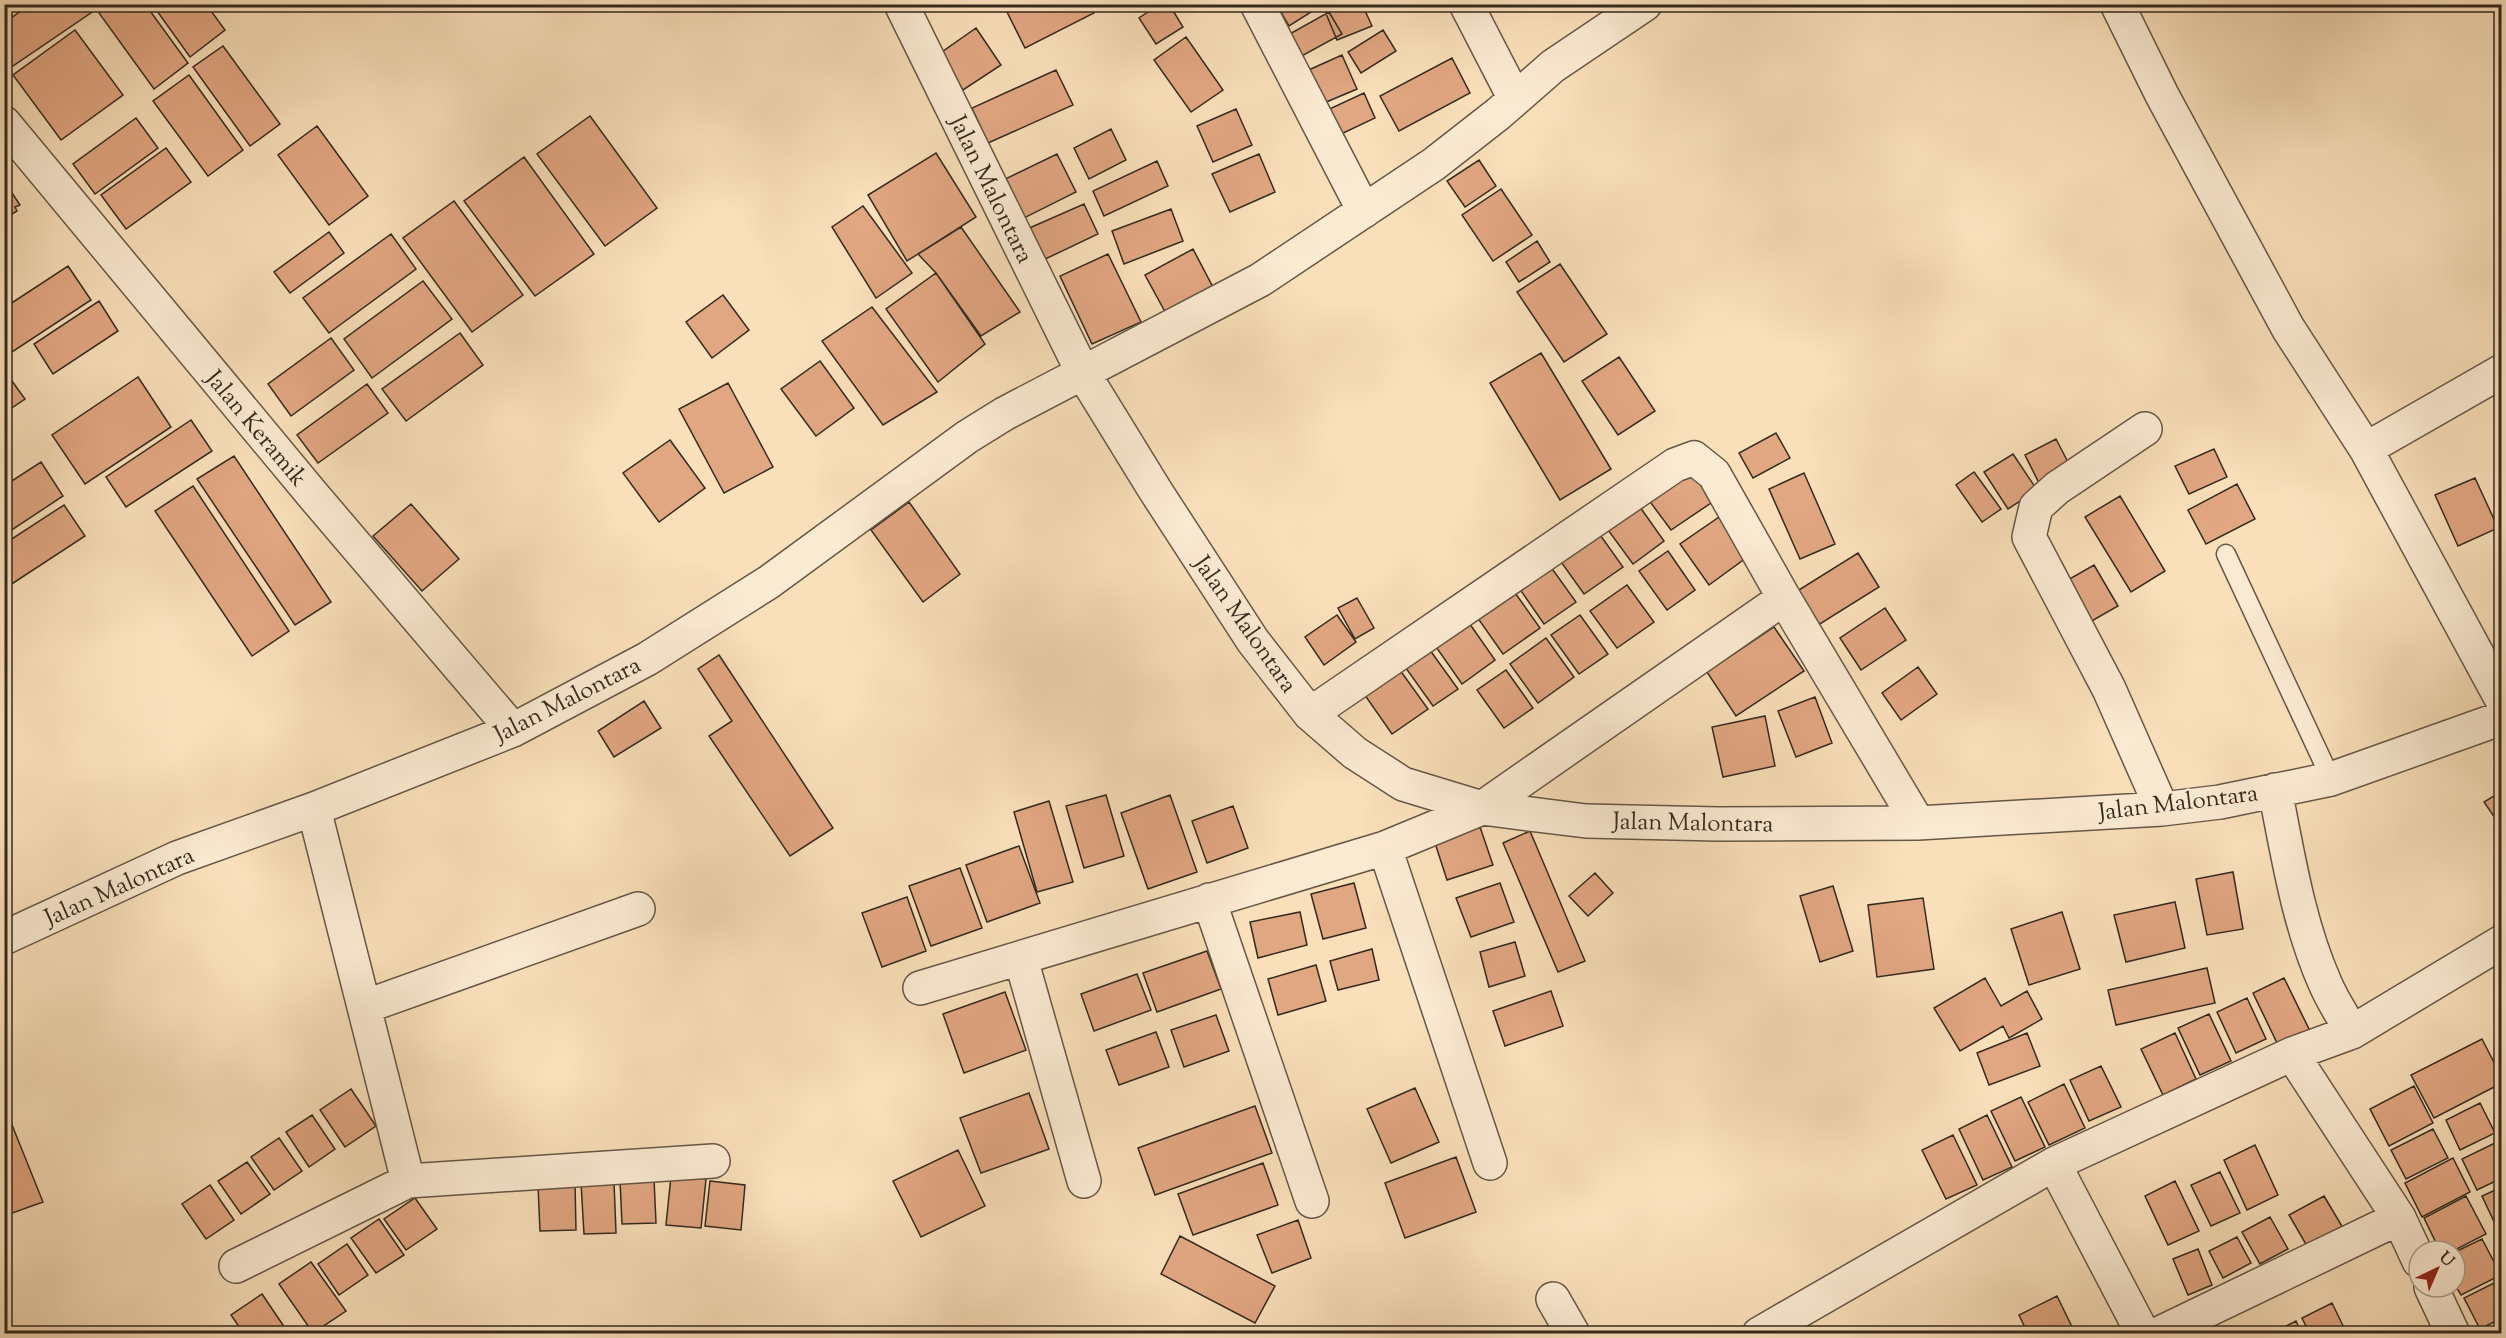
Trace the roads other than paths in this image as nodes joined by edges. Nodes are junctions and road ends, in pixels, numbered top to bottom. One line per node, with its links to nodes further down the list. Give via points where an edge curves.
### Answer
1 (1257, 4): 8 (street)
2 (1466, 4): 6 (street)
3 (1645, 4): 6 (street, via 1553,66)
4 (2117, 4): 12 (street, via 2288,328)
5 (906, 6): 10 (street, Jalan Malontara)
6 (1515, 99): 8 (street, via 1434,164)
7 (4, 123): 18 (street, Jalan Keramik)
8 (1364, 211): 10 (street, via 1260,280)
9 (2502, 371): 12 (street)
10 (1083, 373): 16 (street, Jalan Malontara, via 1253,640); 18 (street, Jalan Malontara, via 967,437 769,582 647,659)
11 (2145, 429): 23 (street, via 2057,488 2036,507 2029,537 2109,689)
12 (2366, 449): 15 (street)
13 (2226, 554): 19 (lane)
14 (1784, 598): 16 (street, via 1714,474 1694,458 1675,465); 22 (street); 24 (street)
15 (2502, 700)
16 (1310, 714): 22 (street, Jalan Malontara, via 1355,753 1403,784)
17 (2502, 718): 19 (street, Jalan Malontara)
18 (513, 730): 21 (street, Jalan Malontara)
19 (2331, 779): 20 (street, Jalan Malontara)
20 (2276, 790): 23 (street, Jalan Malontara); 33 (street, via 2299,906 2312,949 2325,985)
21 (314, 808): 28 (street, Jalan Malontara, via 177,858); 32 (street)
22 (1482, 808): 24 (street, Jalan Malontara, via 1586,820); 25 (street)
23 (2162, 809): 24 (street, Jalan Malontara)
24 (1918, 823)
25 (1385, 848): 26 (street); 36 (street)
26 (1209, 900): 30 (street); 40 (street)
27 (638, 909): 32 (street)
28 (4, 938)
29 (2500, 949): 33 (street)
30 (1021, 959): 31 (street); 39 (street)
31 (920, 988)
32 (364, 1006): 38 (street)
33 (2352, 1032): 34 (street)
34 (2292, 1054): 37 (street); 41 (street)
35 (713, 1161): 38 (street)
36 (1490, 1163)
37 (2054, 1164): 47 (street); 48 (street)
38 (408, 1181): 43 (street)
39 (1084, 1181)
40 (1312, 1201)
41 (2399, 1218): 42 (street); 49 (street)
42 (2409, 1239)
43 (237, 1266)
44 (1553, 1299): 46 (street)
45 (2437, 1299): 50 (street)
46 (1573, 1334)
47 (1759, 1334)
48 (2143, 1334)
49 (2158, 1334)
50 (2453, 1334)

